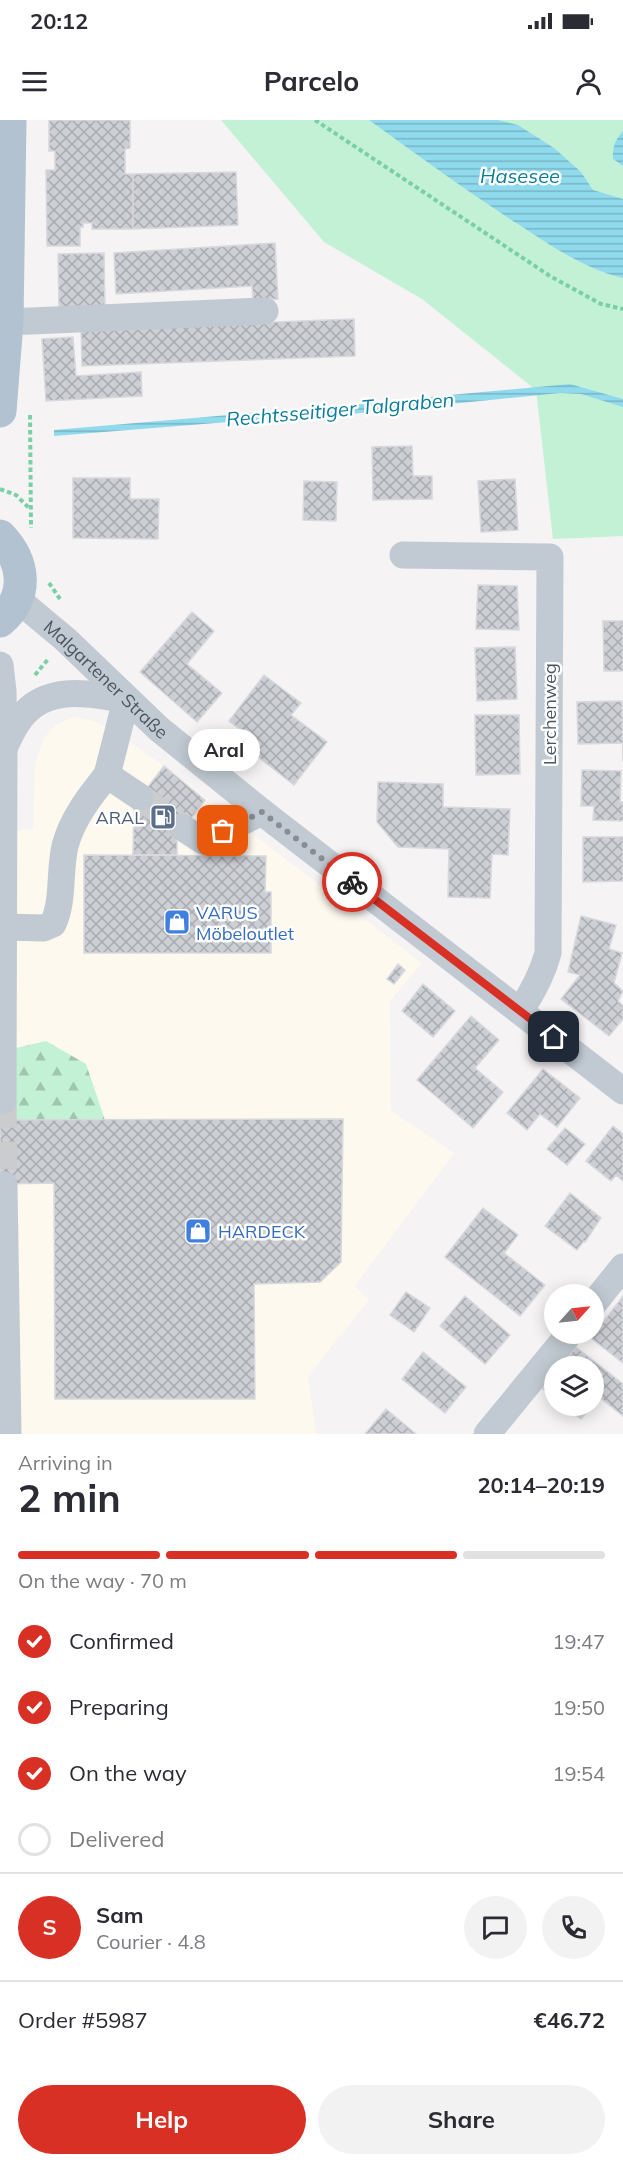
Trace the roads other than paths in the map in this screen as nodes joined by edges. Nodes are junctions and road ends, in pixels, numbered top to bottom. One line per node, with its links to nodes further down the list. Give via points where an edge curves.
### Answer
1 (10, 120): 3 (main road)
2 (265, 310): 3 (street)
3 (7, 322): 4 (main road)
4 (15, 409)
5 (0, 536): 7 (main road, via 19,563 21,582)
6 (403, 555): 16 (street, Lerchenweg, via 550,557 548,953 535,990)
7 (9, 610): 9 (street, Malgartener Straße, via 65,639)
8 (2, 678): 10 (street)
9 (126, 700): 10 (street, via 88,692 53,695 20,718); 11 (street); 13 (street, Malgartener Straße)
10 (4, 748): 15 (street)
11 (107, 775): 12 (street); 15 (street, via 85,803 65,846 58,914 53,924 44,928)
12 (140, 797)
13 (262, 812): 14 (street, via 203,841); 16 (street, Malgartener Straße)
14 (183, 828)
15 (4, 927): 18 (street)
16 (520, 1011): 17 (street, Malgartener Straße)
17 (623, 1091)
18 (3, 1101)
19 (4, 1185): 23 (street)
20 (623, 1267): 21 (street)
21 (604, 1291)
22 (561, 1344): 24 (street)
23 (8, 1434)
24 (487, 1434)

